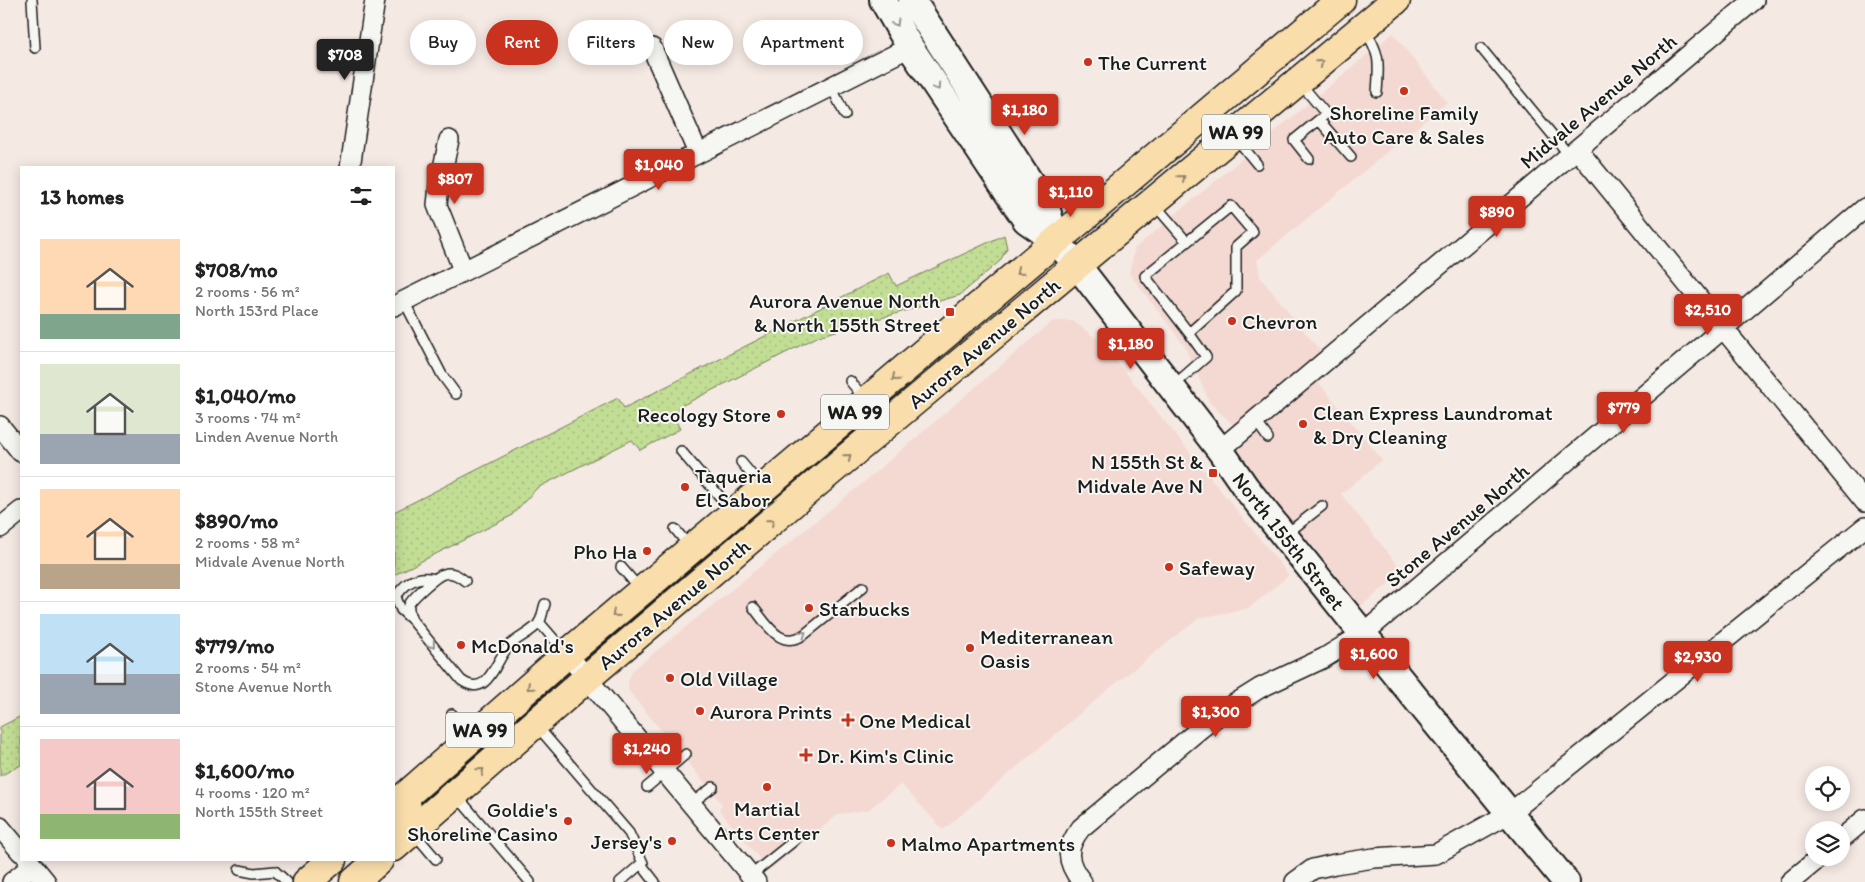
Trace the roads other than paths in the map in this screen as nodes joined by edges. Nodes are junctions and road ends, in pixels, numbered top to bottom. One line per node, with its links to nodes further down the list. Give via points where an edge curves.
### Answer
1 (32, 0): 10 (lane)
2 (374, 0): 25 (street)
3 (883, 0): 9 (street, North 155th Street, one-way to 9)
4 (912, 0): 28 (street, North 155th Street, via 1046,206)
5 (1341, 0): 28 (main road, Aurora Avenue North / WA 99)
6 (1396, 0): 8 (main road, Aurora Avenue North / WA 99)
7 (1754, 0): 20 (street, Midvale Avenue North)
8 (1363, 28): 13 (main road, Aurora Avenue North / WA 99, one-way to 8); 15 (lane, via 1375,47 1379,64)
9 (910, 47): 14 (street); 28 (street, North 155th Street, one-way to 28, via 1026,220)
10 (36, 48)
11 (1481, 48): 20 (lane)
12 (654, 53): 21 (street)
13 (1298, 81): 17 (lane, via 1326,114); 18 (main road, Aurora Avenue North / WA 99)
14 (831, 86): 16 (lane); 21 (street)
15 (1377, 92)
16 (845, 115)
17 (1319, 120): 22 (lane); 23 (lane, via 1294,140)
18 (1233, 135): 24 (lane); 26 (main road, Aurora Avenue North / WA 99, one-way to 18)
19 (449, 140): 31 (street, via 437,205)
20 (1573, 152): 33 (street); 37 (street, Midvale Avenue North)
21 (698, 153): 31 (street)
22 (1351, 158)
23 (1310, 159)
24 (1257, 164)
25 (350, 166)
26 (1152, 202): 29 (lane); 30 (main road, Aurora Avenue North / WA 99)
27 (1865, 208): 33 (street, Stone Avenue North)
28 (1056, 241): 30 (street, North 155th Street); 44 (main road, Aurora Avenue North / WA 99, one-way to 44, via 858,391)
29 (1187, 242): 34 (lane, via 1146,276); 34 (lane, via 1231,206 1253,232 1236,247 1236,291)
30 (1076, 264): 35 (street, North 155th Street); 63 (main road, Aurora Avenue North / WA 99, one-way to 30)
31 (463, 270): 32 (street)
32 (399, 303): 36 (lane)
33 (1723, 328): 45 (street); 61 (street, Stone Avenue North)
34 (1189, 332): 35 (lane, via 1206,357)
35 (1171, 388): 40 (street, North 155th Street)
36 (456, 394)
37 (1255, 420): 39 (lane); 40 (street, Midvale Avenue North)
38 (0, 426): 41 (street)
39 (1268, 438)
40 (1220, 450): 51 (street, North 155th Street)
41 (20, 451)
42 (681, 451): 48 (lane)
43 (742, 462): 44 (lane)
44 (762, 488): 48 (main road, Aurora Avenue North / WA 99)
45 (1865, 502)
46 (1322, 506): 51 (lane)
47 (20, 512): 50 (street)
48 (734, 513): 56 (main road, Aurora Avenue North / WA 99, via 683,539)
49 (1865, 527): 76 (street)
50 (0, 528)
51 (1284, 536): 61 (street, North 155th Street)
52 (621, 567): 56 (lane)
53 (435, 579): 54 (lane, via 451,573); 59 (lane, via 411,601 409,613); 59 (lane, via 413,580 396,597 401,610)
54 (465, 581)
55 (863, 586): 58 (lane, one-way to 55, via 774,632 785,640 797,639)
56 (641, 591): 62 (main road, Aurora Avenue North / WA 99, one-way to 62)
57 (545, 604): 60 (lane)
58 (753, 607)
59 (412, 620): 60 (lane, one-way to 60, via 461,680 472,685 479,685 492,676 501,656 514,641)
60 (539, 622): 62 (lane)
61 (1363, 634): 76 (street, North 155th Street); 98 (street, Stone Avenue North, via 1324,658 1260,688 1200,729 1081,828 1072,839 1068,854)
62 (567, 654): 63 (street); 66 (main road, Aurora Avenue North / WA 99, one-way to 66)
63 (587, 678): 65 (main road, Aurora Avenue North / WA 99); 67 (street)
64 (452, 714): 66 (lane)
65 (535, 723): 73 (main road, Aurora Avenue North / WA 99, one-way to 65); 87 (lane, via 628,833 643,862)
66 (471, 738): 74 (main road, Aurora Avenue North / WA 99)
67 (638, 738): 68 (lane); 70 (street)
68 (622, 750)
69 (686, 754): 70 (lane)
70 (665, 772): 71 (lane); 75 (street)
71 (647, 787)
72 (713, 787): 75 (lane)
73 (455, 793): 80 (main road, Aurora Avenue North / WA 99); 95 (lane)
74 (399, 798): 80 (main road, via 408,809)
75 (692, 803): 90 (street)
76 (1510, 813): 99 (street, via 1436,854 1335,864 1313,869); 100 (street, North 155th Street)
77 (1865, 819): 79 (street)
78 (0, 827): 82 (street)
79 (1850, 832)
80 (400, 836): 83 (lane)
81 (795, 840): 90 (lane)
82 (20, 851)
83 (436, 860)
84 (26, 861): 91 (street)
85 (29, 861): 92 (street)
86 (331, 861): 94 (main road)
87 (641, 864): 96 (lane); 97 (lane)
88 (1809, 866): 101 (street)
89 (239, 870): 93 (lane, via 275,871)
90 (751, 880)
91 (12, 882)
92 (46, 882)
93 (288, 882)
94 (307, 882)
95 (530, 882)
96 (620, 882)
97 (655, 882)
98 (1082, 882)
99 (1295, 882)
100 (1566, 882)
101 (1790, 882)

